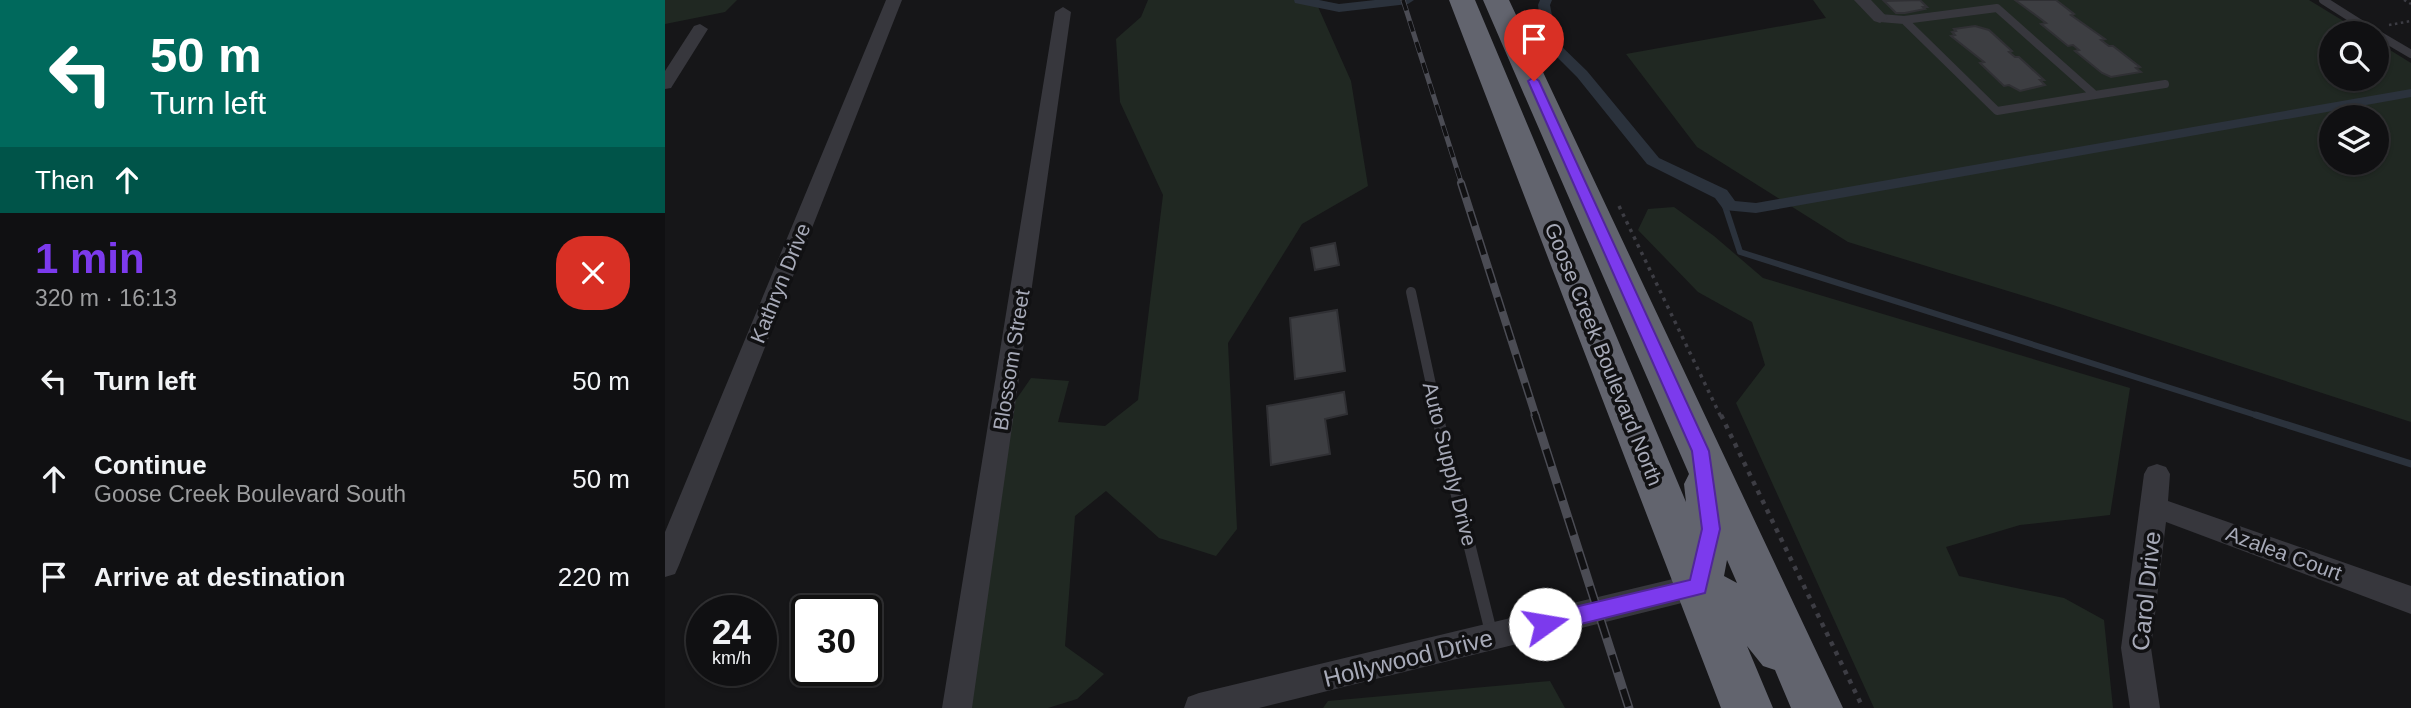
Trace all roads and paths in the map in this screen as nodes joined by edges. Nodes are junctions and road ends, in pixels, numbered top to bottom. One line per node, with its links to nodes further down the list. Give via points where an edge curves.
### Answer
1 (894, 0): 25 (street, Kathryn Drive)
2 (1462, 0): 26 (highway, Goose Creek Boulevard North)
3 (1496, 0): 22 (highway)
4 (1862, 0): 9 (street)
5 (2323, 0): 11 (lane)
6 (2404, 0): 7 (path)
7 (2411, 4)
8 (1063, 12): 31 (street, Blossom Street)
9 (1880, 18): 10 (lane)
10 (1905, 20): 19 (lane, via 1997,8); 19 (lane, via 1997,111)
11 (2356, 21)
12 (2411, 22): 13 (path)
13 (2389, 25)
14 (700, 29): 17 (street)
15 (2389, 41): 16 (lane)
16 (2411, 54)
17 (665, 83)
18 (2165, 84): 19 (lane)
19 (2095, 95)
20 (1613, 194): 34 (path)
21 (1411, 292): 28 (lane, Auto Supply Drive)
22 (1701, 451): 26 (highway, via 1711,529); 30 (highway)
23 (2157, 474): 24 (street, Carol Drive)
24 (2155, 507): 27 (street, Azalea Court); 35 (street, Carol Drive, via 2136,648)
25 (665, 565)
26 (1698, 586): 28 (street, Hollywood Drive); 30 (highway, via 1752,616 1779,646); 33 (highway, Goose Creek Boulevard North)
27 (2411, 601)
28 (1492, 636): 29 (street, Hollywood Drive)
29 (1285, 699): 32 (street, Hollywood Drive)
30 (1816, 706)
31 (957, 708)
32 (1199, 708)
33 (1747, 708)
34 (1863, 708)
35 (2145, 708)

